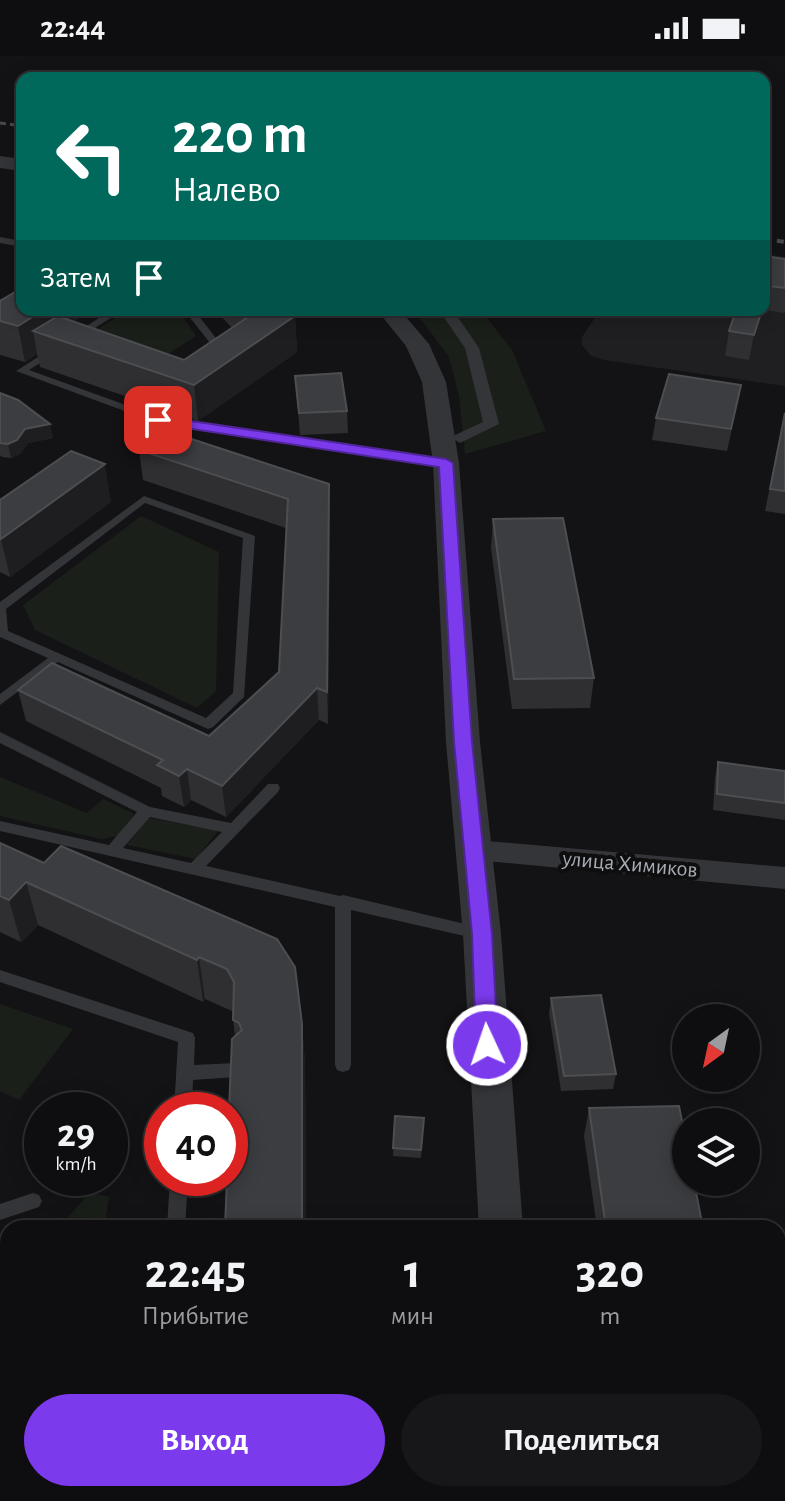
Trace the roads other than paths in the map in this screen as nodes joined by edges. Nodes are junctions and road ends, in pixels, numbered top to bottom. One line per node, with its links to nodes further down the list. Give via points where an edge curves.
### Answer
1 (108, 316): 5 (lane)
2 (194, 316): 7 (lane, via 220,349)
3 (393, 316): 8 (street, via 417,344 434,382)
4 (450, 316): 8 (street, via 472,348 491,424)
5 (73, 338): 6 (lane); 8 (lane, via 21,371 168,424 343,446)
6 (86, 343)
7 (208, 357)
8 (453, 451): 18 (street, via 463,742)
9 (1, 606): 10 (lane, via 2,633); 10 (lane, via 144,499 249,536 239,694 208,724)
10 (57, 657): 11 (lane)
11 (0, 701)
12 (0, 737): 14 (lane)
13 (273, 788): 16 (lane)
14 (147, 811): 16 (lane); 17 (lane)
15 (0, 826): 17 (lane)
16 (234, 829): 19 (lane)
17 (113, 850): 19 (lane)
18 (475, 850): 20 (street, улица Химиков); 22 (street)
19 (194, 869): 21 (lane)
20 (785, 878)
21 (343, 901): 22 (lane); 24 (lane)
22 (482, 934): 32 (street)
23 (0, 976): 26 (lane, via 187,1038)
24 (343, 1065)
25 (236, 1070): 26 (lane)
26 (185, 1073): 27 (lane)
27 (184, 1092)
28 (178, 1196): 31 (lane)
29 (33, 1201): 30 (lane)
30 (0, 1212)
31 (176, 1220)
32 (500, 1220)

